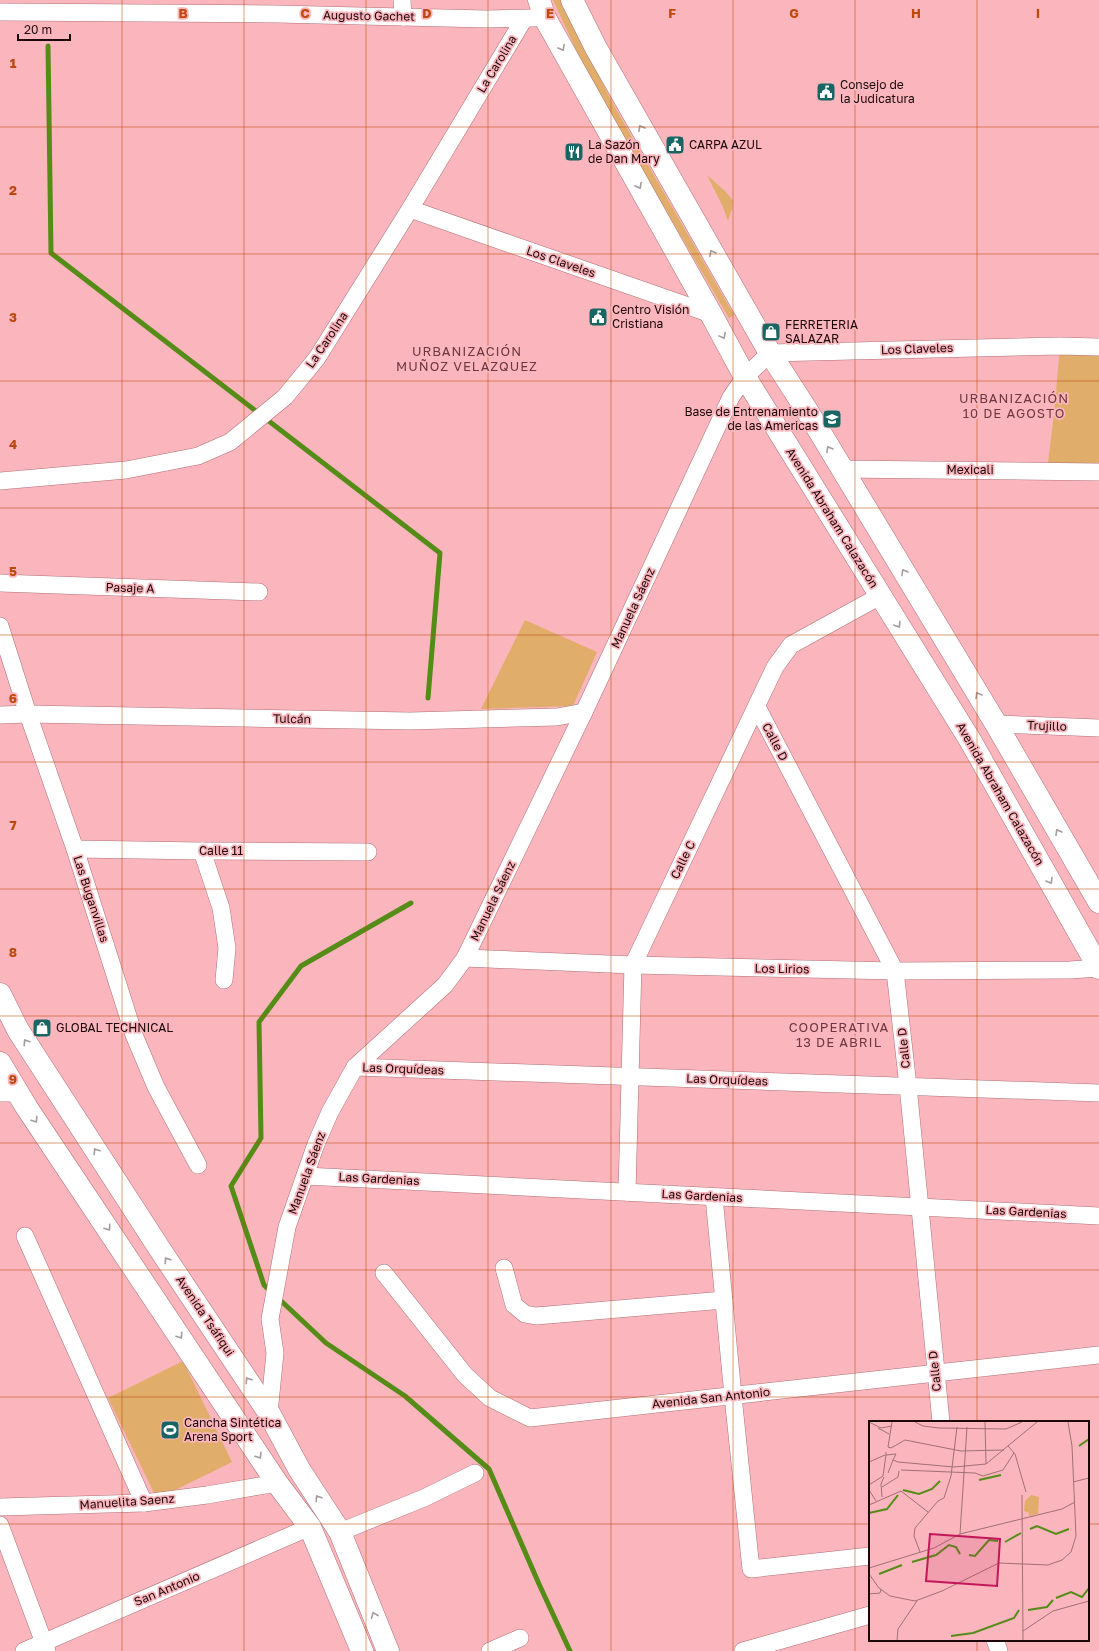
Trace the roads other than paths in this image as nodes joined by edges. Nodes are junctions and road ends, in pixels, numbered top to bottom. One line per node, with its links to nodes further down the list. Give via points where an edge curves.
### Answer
1 (572, 0): 10 (main road, one-way to 1, via 596,48)
2 (144, 6): 3 (street, Augusto Gachet); 5 (street, Augusto Gachet)
3 (276, 7): 4 (street, Augusto Gachet)
4 (403, 8): 6 (street, Augusto Gachet, via 486,19)
5 (0, 12)
6 (536, 12): 7 (street, La Carolina); 8 (main road, Avenida Abraham Calazacón, one-way to 8)
7 (410, 209): 8 (street, Los Claveles); 14 (street, La Carolina, via 317,358 285,397 230,442 198,456 126,470)
8 (711, 314): 11 (main road, Avenida Abraham Calazacón, one-way to 11)
9 (1099, 347): 10 (street, Los Claveles)
10 (770, 353): 11 (street); 12 (main road, one-way to 10)
11 (745, 377): 17 (main road, Avenida Abraham Calazacón); 20 (street, Manuela Sáenz, via 731,397)
12 (842, 469): 13 (street, Mexicali); 23 (main road, one-way to 12)
13 (1099, 472)
14 (0, 481)
15 (0, 583): 16 (street, Pasaje A)
16 (259, 592)
17 (880, 596): 19 (street, Calle C, via 791,645 775,668); 31 (main road, Avenida Abraham Calazacón, one-way to 31, via 970,740)
18 (0, 626): 21 (street, Las Buganvillas)
19 (757, 707): 30 (street, Calle C); 32 (street, Calle D)
20 (584, 712): 21 (street, Tulcán, via 557,717 410,721); 29 (street, Manuela Sáenz)
21 (28, 714): 22 (street, Tulcán); 25 (street, Las Buganvillas)
22 (0, 715)
23 (996, 724): 24 (street, Trujillo); 28 (main road, one-way to 23)
24 (1099, 728)
25 (74, 849): 26 (street, Calle 11); 41 (street, Las Buganvillas, via 134,1035 156,1087)
26 (202, 852): 27 (street, Calle 11); 33 (street, via 221,908 227,948)
27 (368, 852)
28 (1099, 902)
29 (465, 958): 30 (street, Los Lirios); 36 (street, Manuela Sáenz, via 445,985)
30 (633, 965): 32 (street, Los Lirios); 37 (street, Calle C)
31 (1099, 968): 32 (street, Los Lirios)
32 (895, 971): 38 (street, Calle D)
33 (224, 980)
34 (0, 994): 54 (main road, Avenida Tsáfiqui, one-way to 34, via 18,1030)
35 (0, 1063): 39 (main road)
36 (355, 1067): 37 (street, Las Orquídeas); 42 (street, Manuela Sáenz, via 330,1112)
37 (629, 1077): 38 (street, Las Orquídeas); 43 (street, Calle C)
38 (908, 1086): 40 (street, Las Orquídeas); 45 (street, Calle D)
39 (9, 1093): 57 (main road, one-way to 57)
40 (1099, 1093)
41 (198, 1165)
42 (305, 1176): 43 (street, Las Gardenias); 54 (street, Manuela Sáenz, via 286,1227 270,1319 275,1353)
43 (627, 1192): 44 (street, Las Gardenias)
44 (714, 1196): 45 (street, Las Gardenias); 50 (street)
45 (920, 1206): 46 (street, Las Gardenias); 52 (street, Calle D)
46 (1099, 1216)
47 (25, 1236): 58 (street)
48 (504, 1268): 50 (street, via 514,1305 525,1314 536,1316)
49 (384, 1273): 53 (street, Avenida San Antonio, via 465,1375 490,1398 530,1418)
50 (724, 1300): 53 (street)
51 (1099, 1355): 52 (street, Avenida San Antonio)
52 (936, 1373): 53 (street, Avenida San Antonio); 55 (street, Calle D)
53 (733, 1396): 63 (street, via 751,1569)
54 (269, 1412): 62 (main road, Avenida Tsáfiqui, one-way to 54, via 299,1469)
55 (941, 1421)
56 (475, 1473): 62 (street, via 424,1498)
57 (277, 1483): 58 (street, Manuelita Saenz); 61 (main road)
58 (144, 1503): 59 (street, Manuelita Saenz)
59 (0, 1507)
60 (0, 1525): 67 (street)
61 (310, 1527): 67 (street, San Antonio); 69 (main road)
62 (340, 1532): 70 (main road, Avenida Tsáfiqui, one-way to 62)
63 (869, 1556)
64 (869, 1615): 72 (street)
65 (520, 1638): 71 (street)
66 (995, 1641): 73 (street)
67 (45, 1646): 68 (street, San Antonio)
68 (24, 1651)
69 (362, 1651)
70 (388, 1651)
71 (490, 1651)
72 (743, 1651)
73 (999, 1651)

